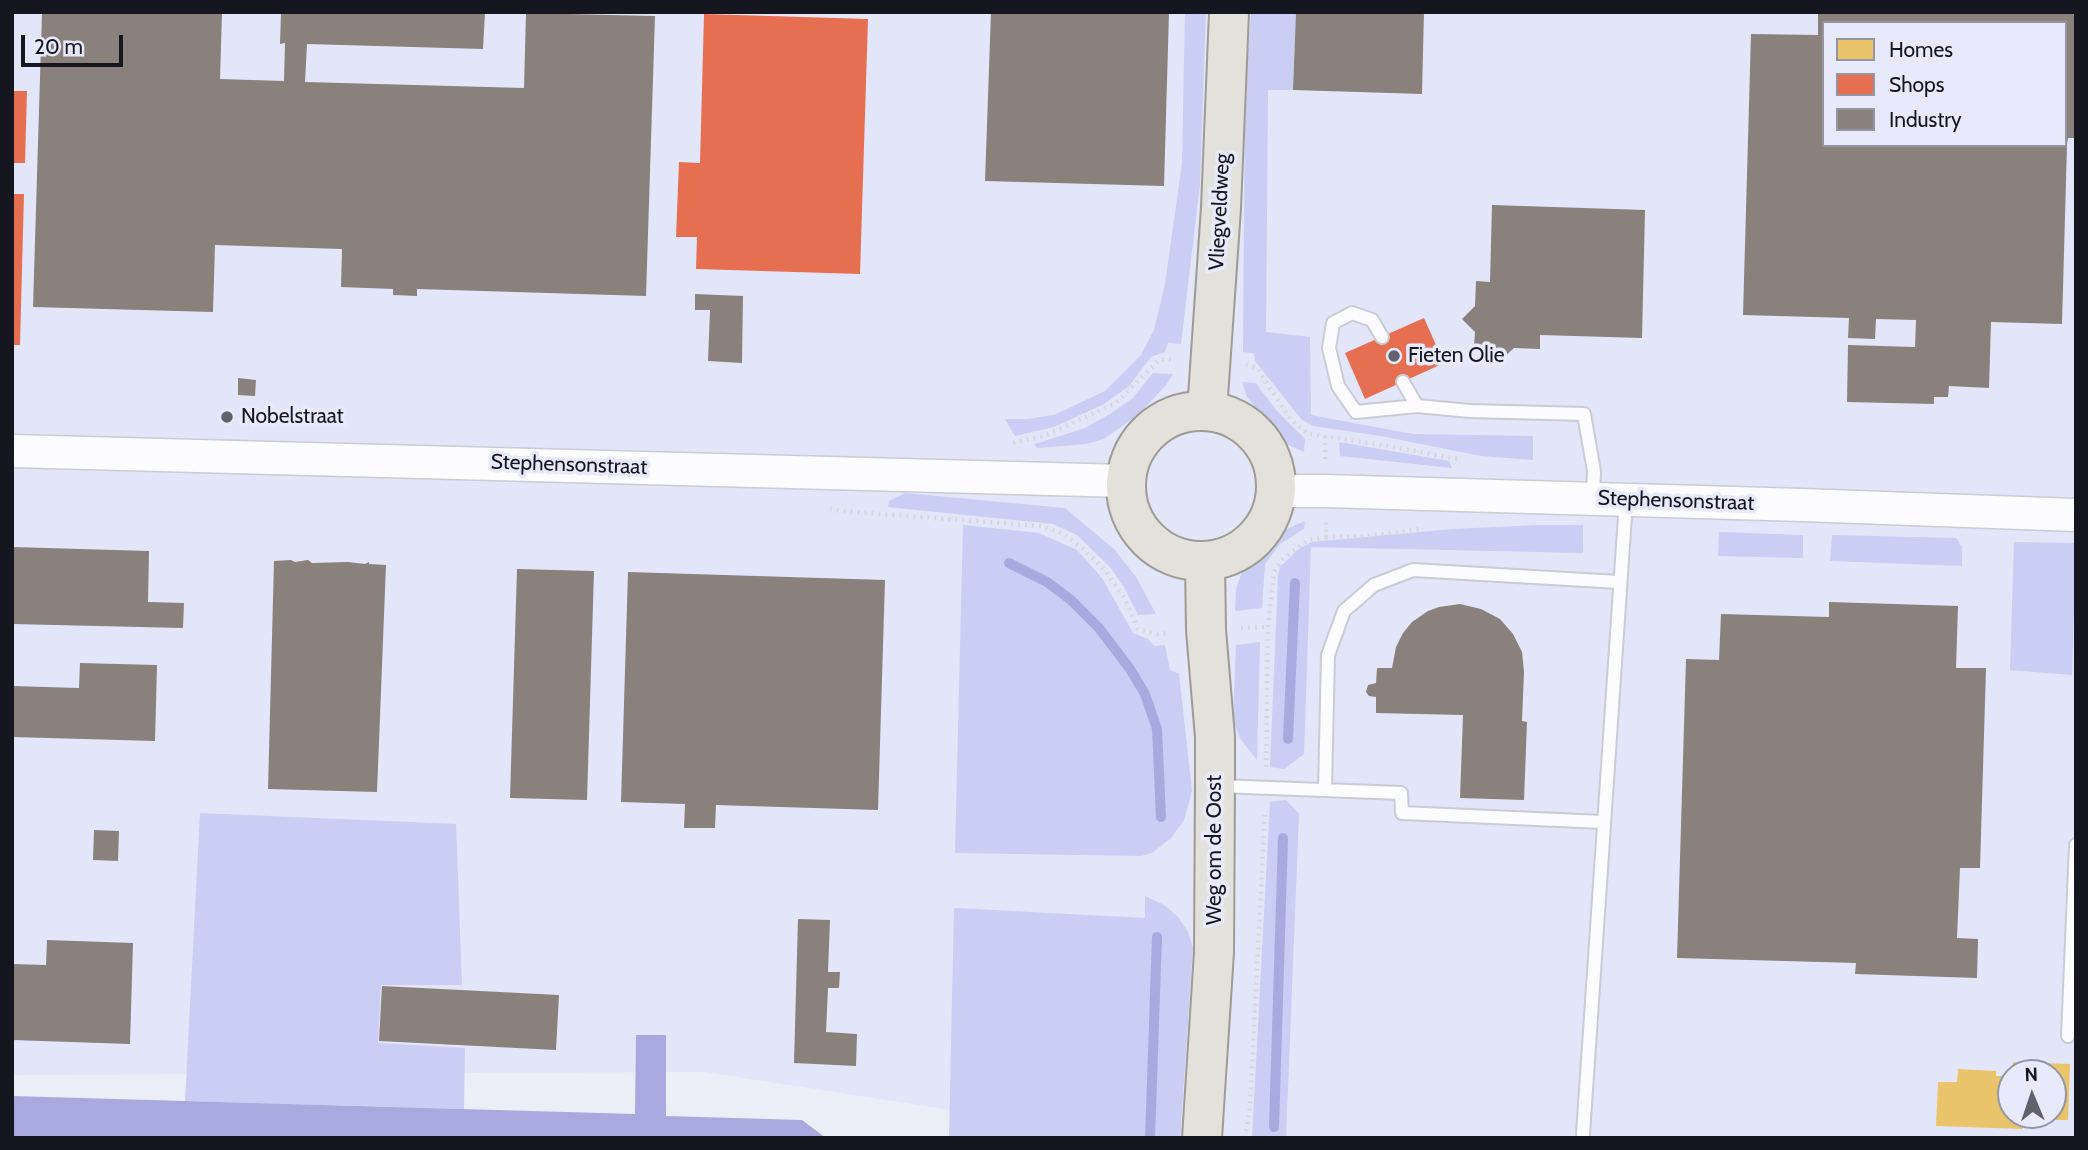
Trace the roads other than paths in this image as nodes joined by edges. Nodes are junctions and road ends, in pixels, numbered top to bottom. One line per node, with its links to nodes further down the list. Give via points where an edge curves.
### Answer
1 (1229, 12): 5 (main road, Vliegveldweg)
2 (1382, 337): 4 (lane, via 1372,320 1352,313 1333,323 1329,348 1338,386 1356,412)
3 (1403, 382): 4 (lane)
4 (1417, 406): 9 (lane, via 1584,414 1594,471)
5 (1207, 411): 7 (main road, via 1177,414 1151,429 1133,452); 8 (main road, via 1235,419 1258,437 1273,462)
6 (12, 451): 7 (street, Stephensonstraat)
7 (1125, 481): 12 (main road, via 1134,523 1164,552)
8 (1276, 491): 9 (street, Stephensonstraat); 12 (main road, via 1270,518 1254,540 1231,556)
9 (1593, 499): 10 (street, Stephensonstraat)
10 (1626, 501): 11 (street, Stephensonstraat); 13 (lane)
11 (2076, 515)
12 (1205, 562): 14 (main road, Weg om de Oost)
13 (1619, 582): 15 (lane, via 1413,570 1374,585 1344,611 1328,655); 16 (lane)
14 (1215, 786): 15 (lane); 20 (main road, Weg om de Oost, via 1214,952)
15 (1325, 790): 16 (lane, via 1401,793 1402,813)
16 (1603, 821): 19 (lane)
17 (2076, 845): 18 (lane)
18 (2068, 1036)
19 (1583, 1134)
20 (1202, 1138)

